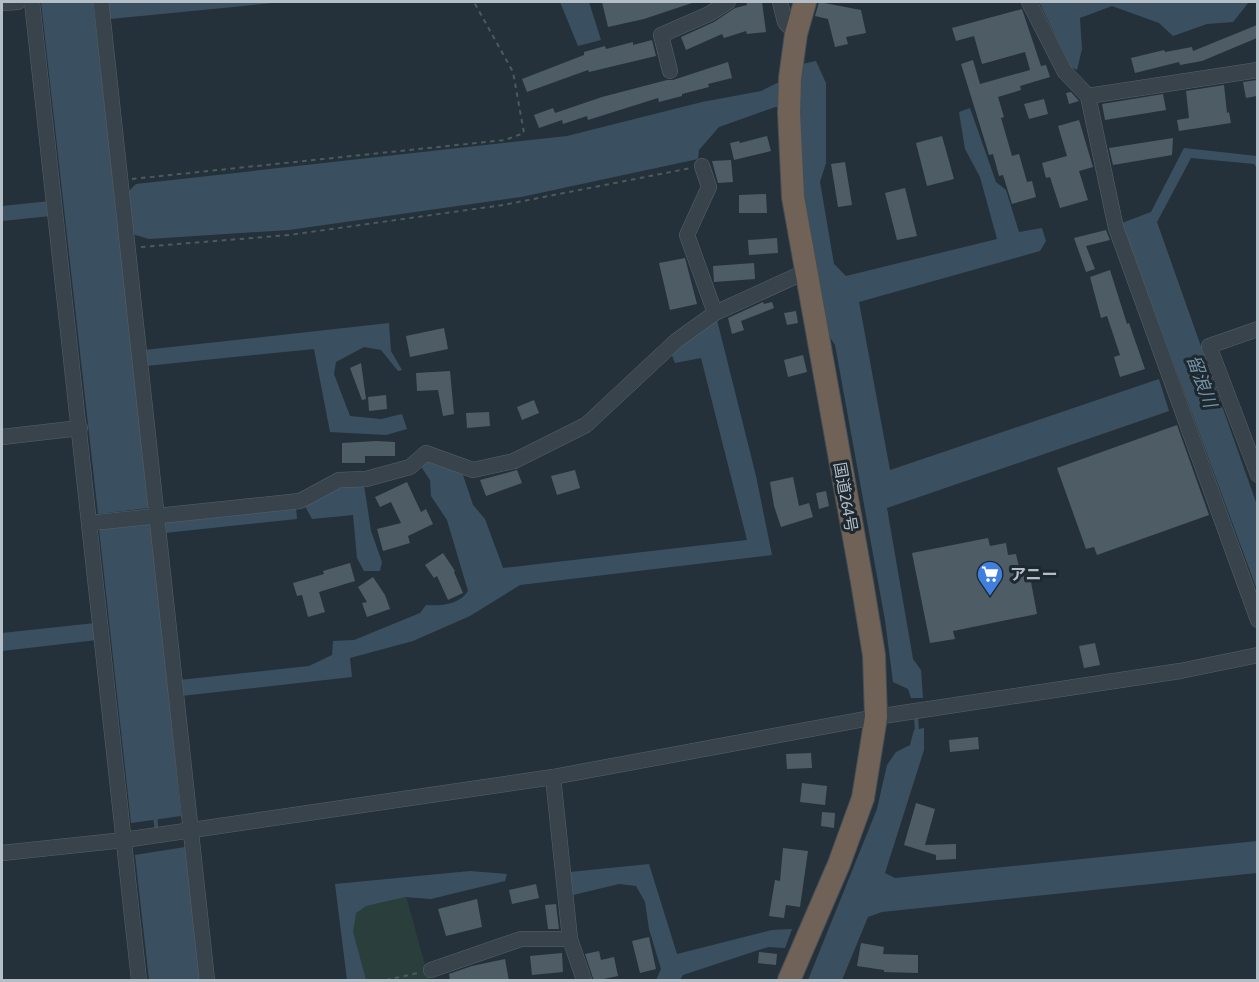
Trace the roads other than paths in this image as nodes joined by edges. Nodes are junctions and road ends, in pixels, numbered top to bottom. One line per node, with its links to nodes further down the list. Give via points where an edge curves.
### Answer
1 (18, 2): 8 (street)
2 (32, 2): 17 (street)
3 (101, 2): 20 (street)
4 (728, 2): 11 (street, via 661,35)
5 (780, 2): 9 (street, via 786,22)
6 (805, 2): 9 (highway, 国道264号)
7 (1029, 2): 12 (street, via 1065,72)
8 (2, 3)
9 (796, 34): 14 (highway, 国道264号, via 789,112 793,197)
10 (1257, 70): 12 (street)
11 (670, 71)
12 (1088, 96): 22 (street, via 1116,228)
13 (702, 166): 15 (street, via 709,187 687,235)
14 (805, 272): 15 (street); 24 (highway, 国道264号, via 862,582 873,655)
15 (715, 313): 20 (street, via 676,341 586,425 514,461 473,470 426,453 410,467 366,479 339,480 300,501)
16 (1257, 329): 19 (street, via 1209,346)
17 (80, 428): 18 (street); 21 (street)
18 (2, 437)
19 (1257, 475)
20 (158, 515): 21 (street); 26 (street)
21 (90, 523): 27 (street)
22 (1257, 621)
23 (1257, 655): 24 (street, via 1180,671)
24 (876, 717): 25 (street); 34 (highway, 国道264号, via 863,798)
25 (553, 777): 26 (street); 29 (street)
26 (190, 830): 27 (street); 32 (street)
27 (124, 840): 28 (street); 31 (street)
28 (2, 853)
29 (570, 939): 30 (street, via 521,939); 33 (street)
30 (431, 970)
31 (139, 981)
32 (207, 981)
33 (584, 981)
34 (789, 981)

